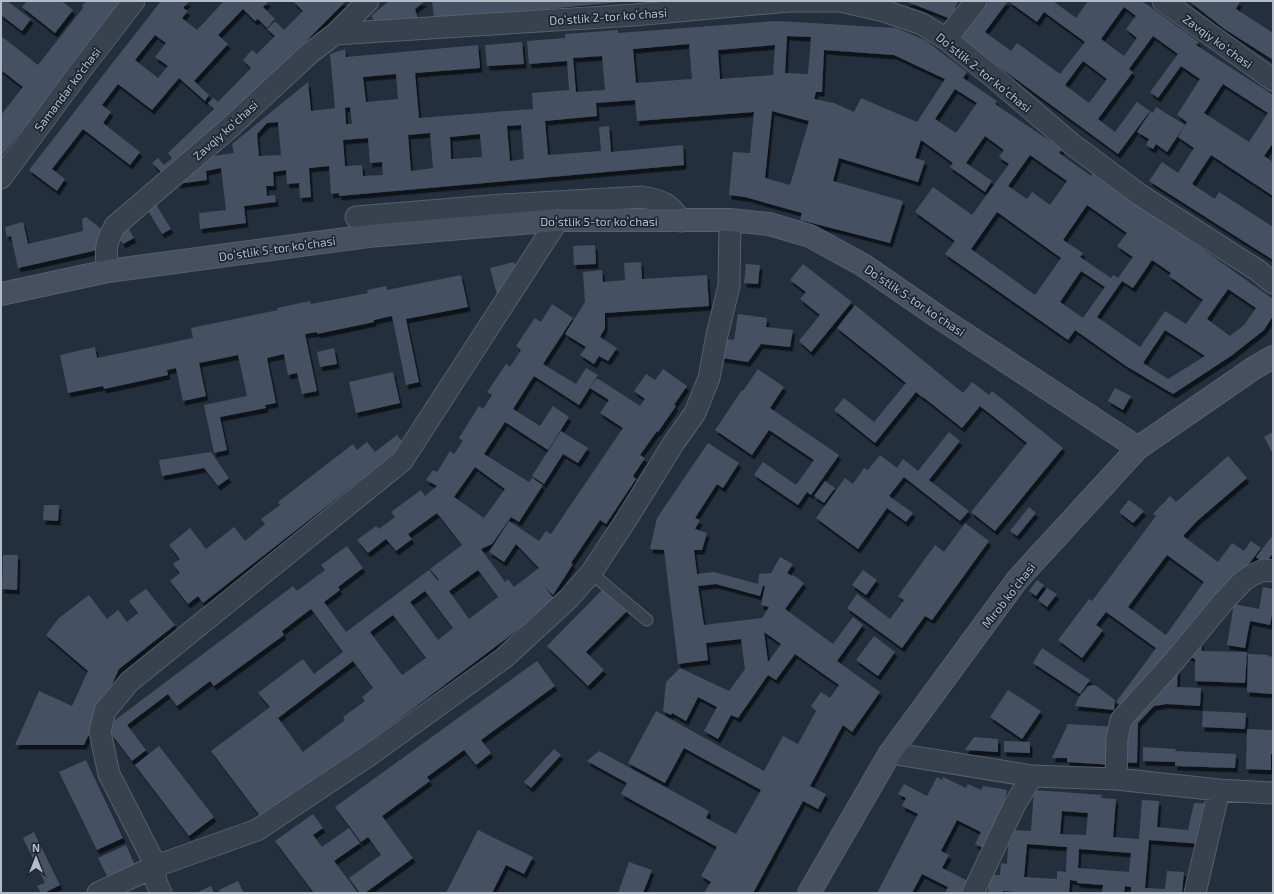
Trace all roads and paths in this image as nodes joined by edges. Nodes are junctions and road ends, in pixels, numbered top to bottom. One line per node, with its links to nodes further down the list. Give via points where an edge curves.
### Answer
1 (134, 1): 8 (street, Samandar ko‘chasi)
2 (368, 1): 5 (street, Zavqiy koʻchasi)
3 (976, 1): 6 (street)
4 (1163, 1): 7 (street, Zavqiy koʻchasi)
5 (335, 34): 6 (street, Doʻstlik 2-tor koʻchasi, via 634,15 789,1 840,1 884,11 922,24); 13 (street, Zavqiy koʻchasi, via 310,53 228,129 114,226 106,246)
6 (946, 39): 14 (street, Doʻstlik 2-tor koʻchasi, via 1074,145 1140,195)
7 (1273, 80)
8 (1, 178)
9 (356, 217): 12 (street, via 642,197 665,203)
10 (558, 220): 12 (street, Doʻstlik 5-tor koʻchasi); 13 (street, Doʻstlik 5-tor koʻchasi, via 368,236); 26 (street, via 402,461 129,682 105,711 100,732 109,774)
11 (730, 220): 12 (street, Doʻstlik 5-tor koʻchasi); 17 (street, Doʻstlik 5-tor koʻchasi, via 769,224 810,236 857,262); 19 (street, via 729,286 709,378 695,414)
12 (681, 221)
13 (108, 271): 15 (street, Doʻstlik 5-tor koʻchasi)
14 (1273, 282)
15 (1, 294)
16 (1273, 357): 17 (street, Mirob koʻchasi)
17 (1138, 448): 21 (street, Mirob koʻchasi, via 1017,580)
18 (1273, 571): 23 (street, via 1264,570 1252,575 1238,586 1121,720 1117,738)
19 (591, 573): 20 (lane); 26 (street, via 569,598 504,658 364,758 257,830)
20 (647, 620)
21 (890, 753): 22 (street); 29 (street, Mirob koʻchasi)
22 (1032, 776): 23 (street); 30 (street, via 1014,806)
23 (1116, 779): 24 (street)
24 (1219, 790): 25 (street); 31 (street)
25 (1273, 793)
26 (156, 866): 27 (street); 28 (street, via 155,879)
27 (98, 893)
28 (161, 893)
29 (809, 893)
30 (973, 893)
31 (1195, 893)

